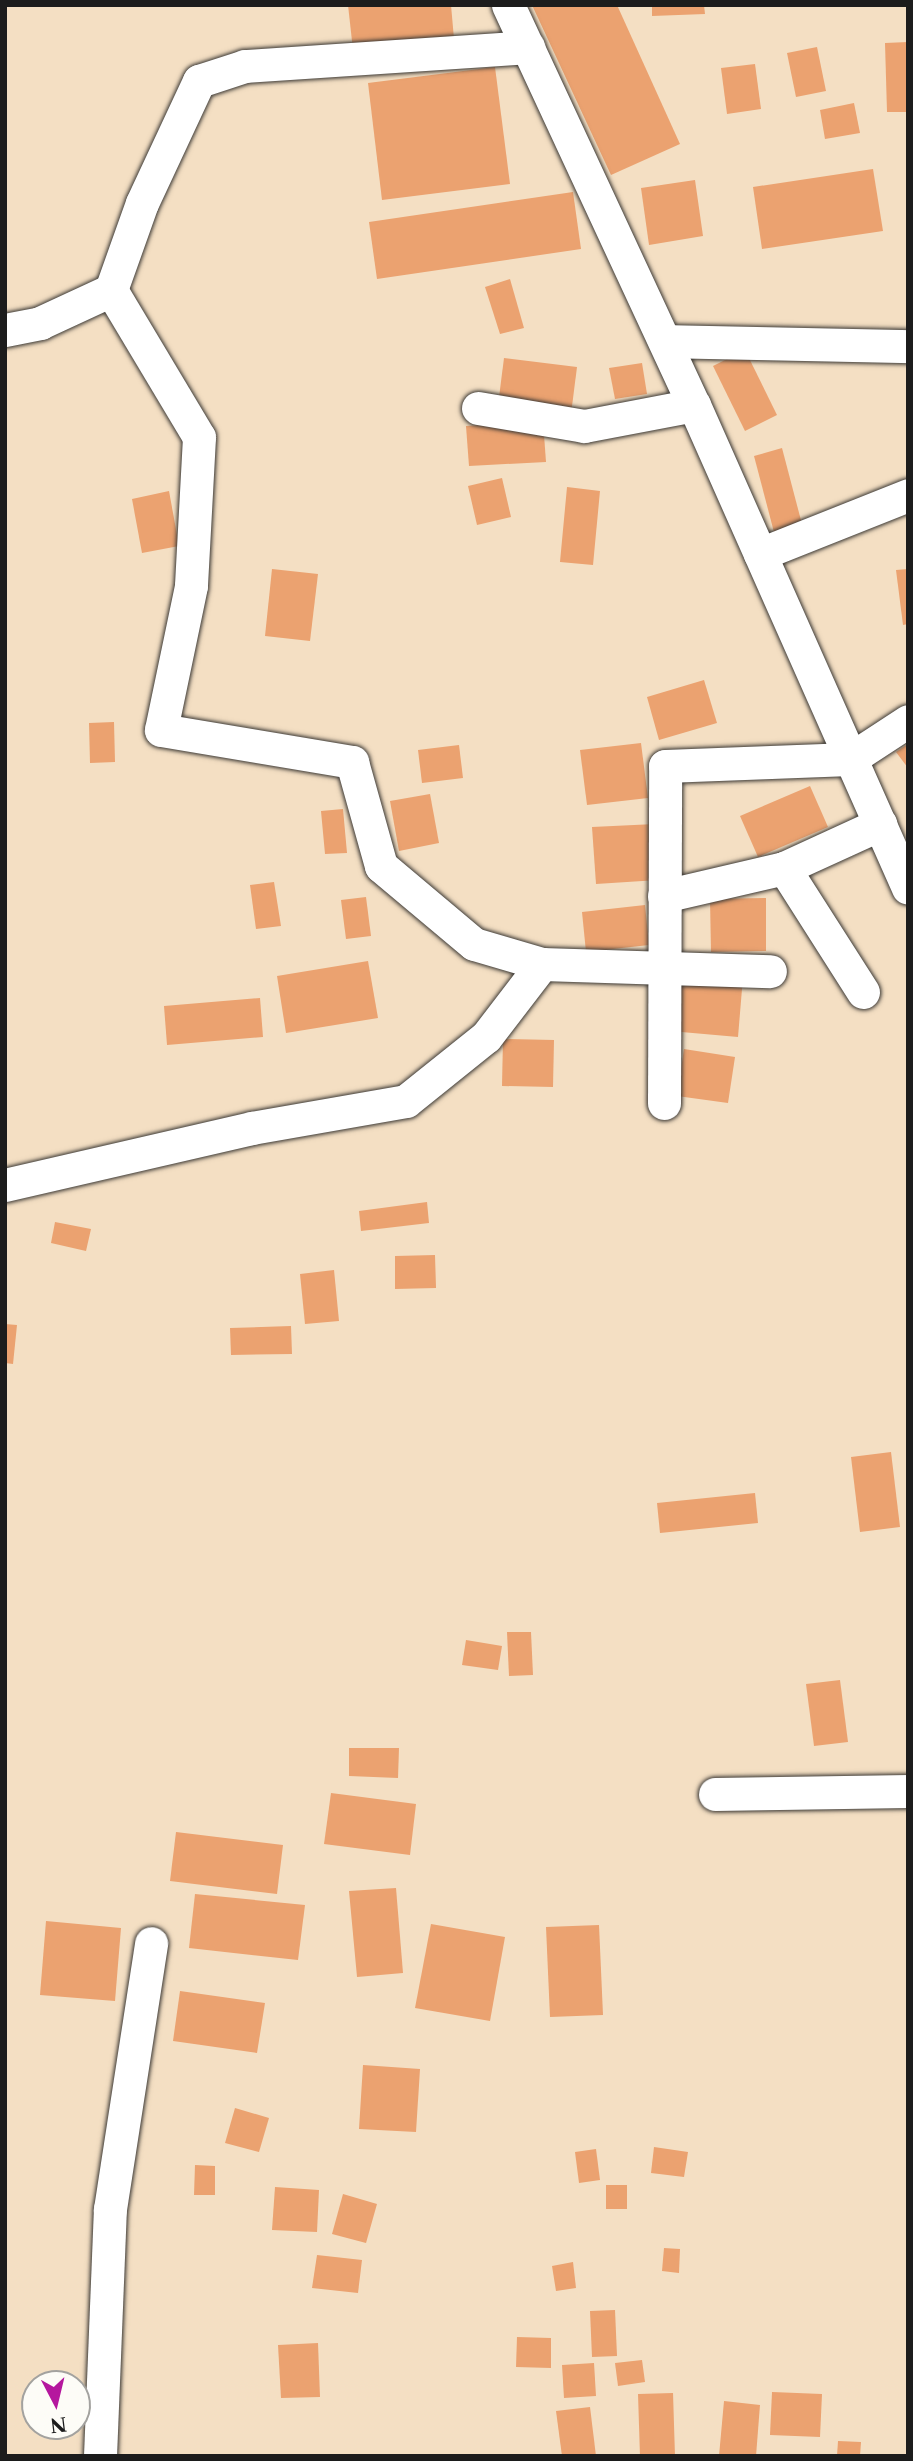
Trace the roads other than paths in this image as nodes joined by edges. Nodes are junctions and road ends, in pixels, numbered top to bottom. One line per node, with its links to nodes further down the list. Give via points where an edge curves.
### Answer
1 (508, 5): 2 (street)
2 (528, 47): 3 (street, via 245,66 199,81 142,203); 5 (street)
3 (111, 290): 4 (street, via 40,323); 17 (street, via 199,438 191,586 161,730 352,762 381,866 474,944)
4 (5, 330)
5 (665, 341): 6 (street); 7 (street)
6 (908, 346)
7 (694, 405): 8 (street, via 584,426); 10 (street)
8 (478, 408)
9 (908, 495): 10 (street)
10 (760, 554): 12 (street)
11 (908, 721): 12 (street)
12 (850, 759): 13 (street); 16 (street, via 665,766)
13 (887, 839): 14 (street); 15 (street)
14 (784, 868): 16 (street); 20 (street)
15 (908, 888)
16 (664, 896): 18 (street)
17 (542, 964): 18 (street); 22 (street, via 485,1037 405,1101 252,1128)
18 (664, 966): 19 (street); 21 (street)
19 (770, 971)
20 (863, 992)
21 (664, 1103)
22 (5, 1185)
23 (908, 1791): 24 (street)
24 (715, 1794)
25 (151, 1943): 26 (street, via 110,2209)
26 (100, 2456)

